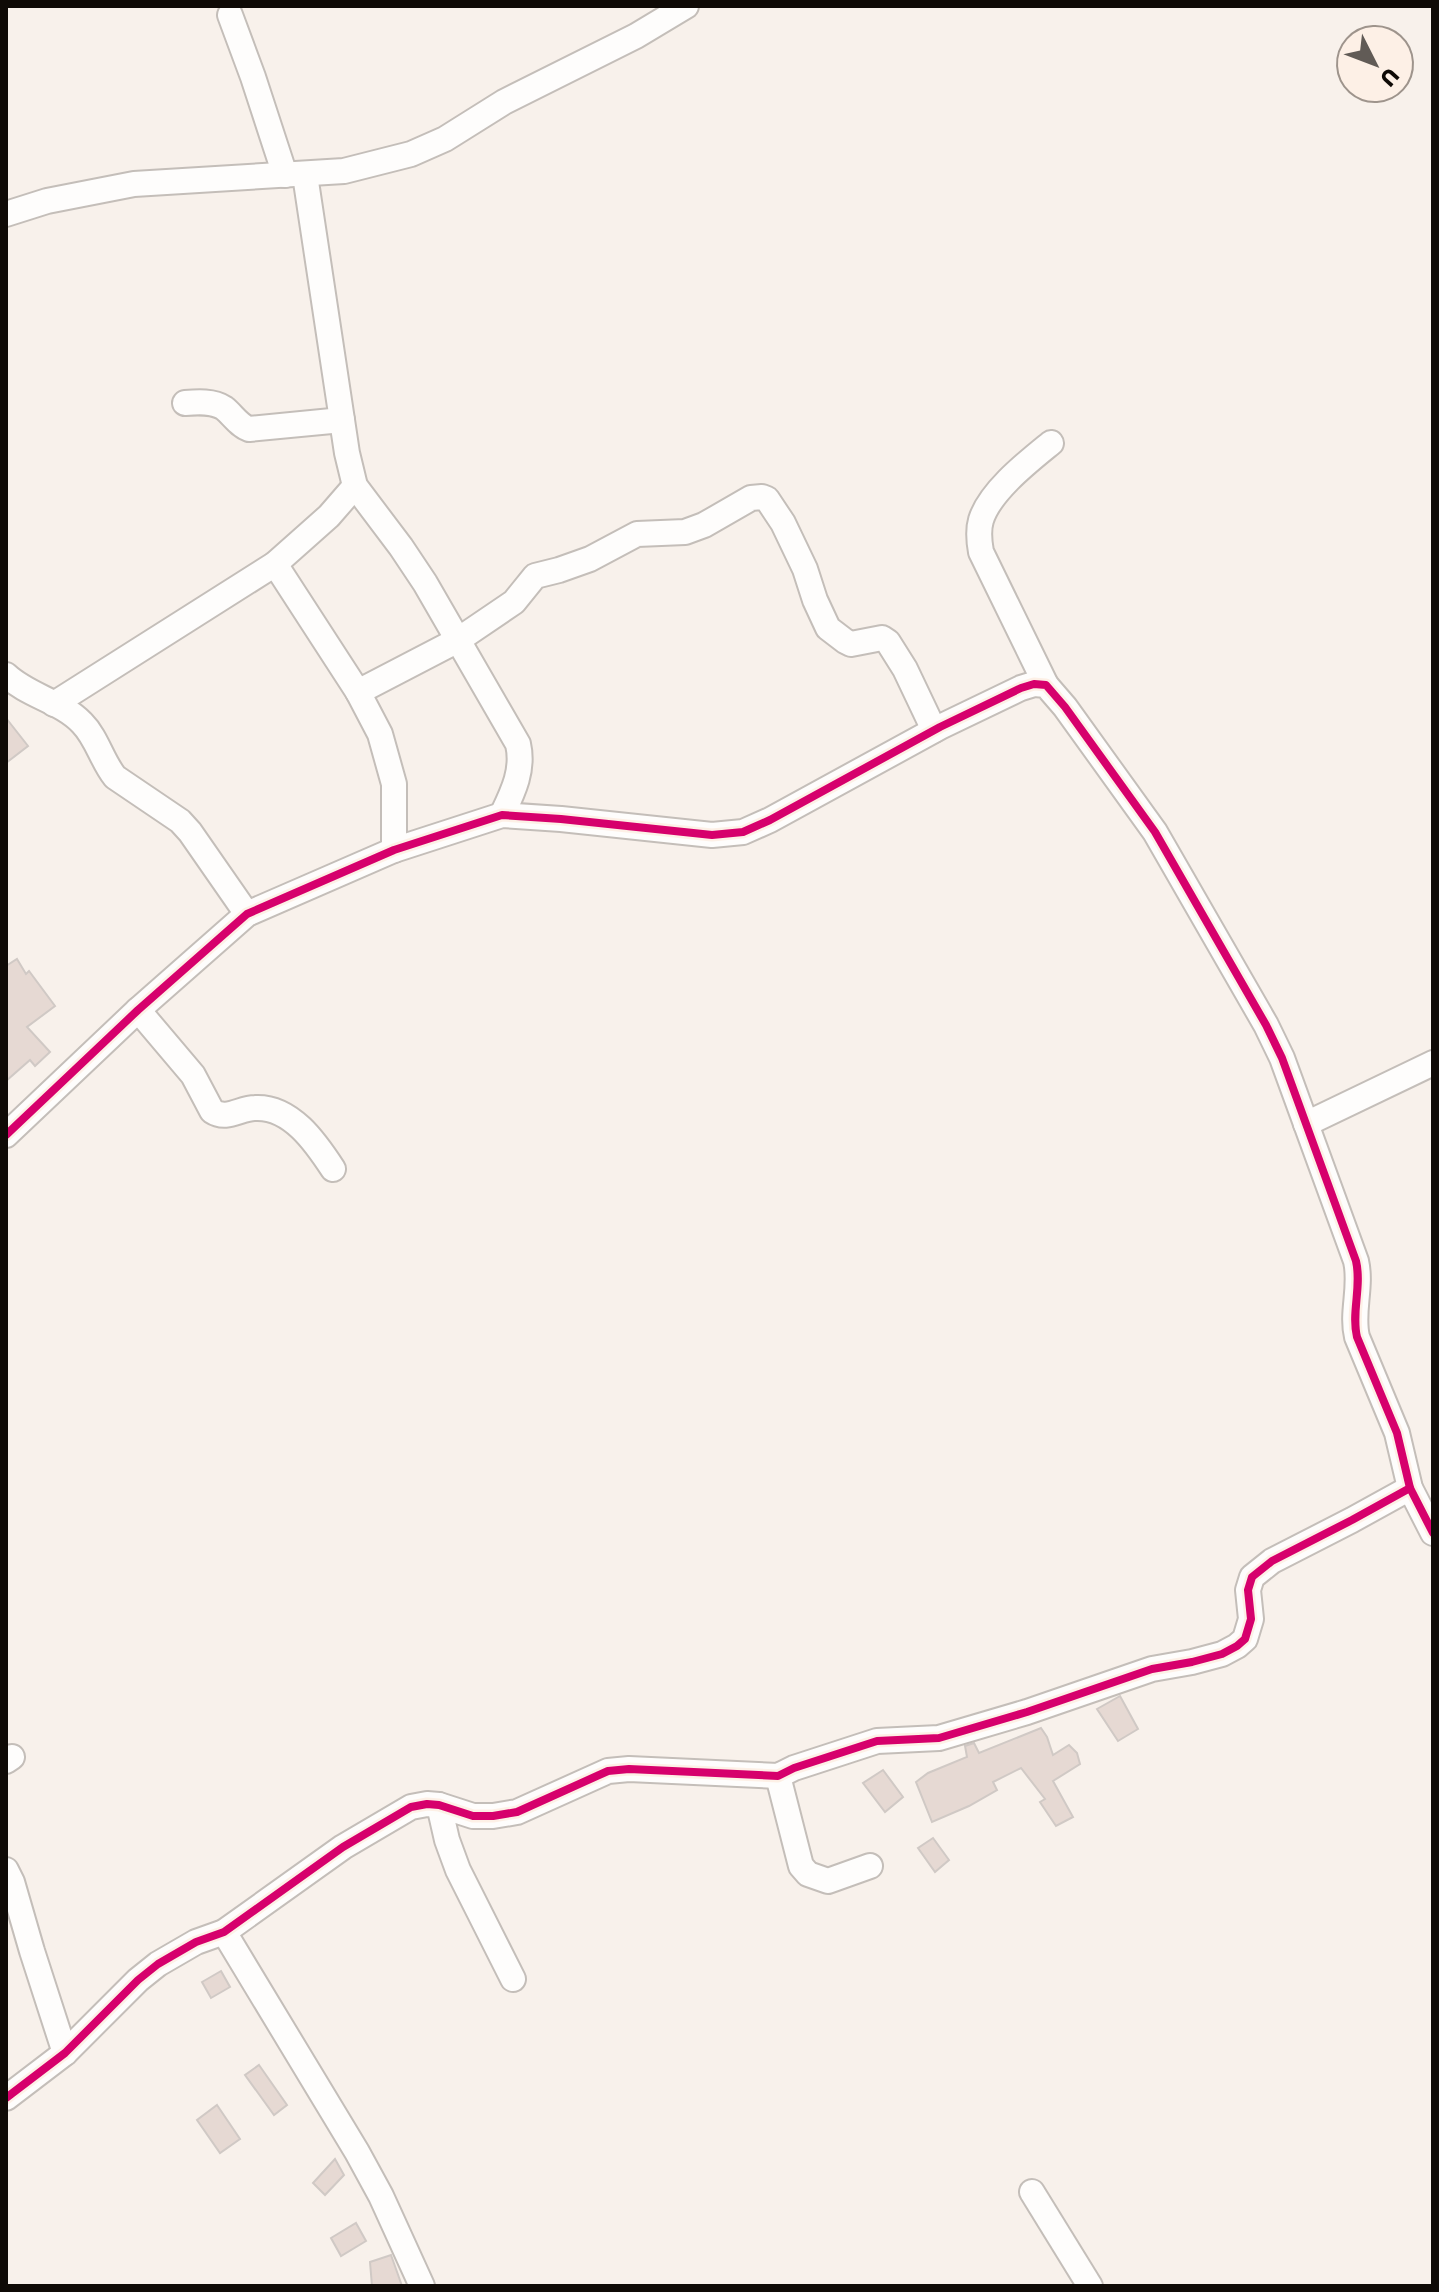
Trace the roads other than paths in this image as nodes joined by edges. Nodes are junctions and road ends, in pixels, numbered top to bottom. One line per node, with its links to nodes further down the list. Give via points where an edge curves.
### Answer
1 (686, 6): 3 (street, via 411,154 344,171)
2 (230, 15): 3 (street)
3 (295, 175): 4 (street, via 134,184); 6 (street)
4 (6, 214)
5 (185, 403): 6 (street, via 220,406 249,429)
6 (342, 420): 8 (street)
7 (1051, 443): 12 (street, via 986,508 978,537)
8 (355, 486): 9 (street); 10 (street, via 401,547)
9 (275, 564): 13 (street); 14 (street)
10 (458, 640): 13 (street); 15 (street, via 514,602 535,576 590,559 637,534 685,532 762,497 783,523 828,628 851,644 882,638 888,642); 16 (street, via 521,755)
11 (6, 675): 14 (street)
12 (1046, 685): 15 (street, via 1021,688); 21 (street, via 1155,832 1266,1025)
13 (358, 692): 17 (street, via 380,734 394,784)
14 (54, 704): 18 (street, via 82,722 115,777 180,821)
15 (934, 730): 16 (street, via 743,832 712,835)
16 (502, 815): 17 (street)
17 (394, 850): 18 (street)
18 (247, 914): 19 (street)
19 (138, 1010): 22 (street); 23 (street, via 193,1075 212,1111 230,1115 253,1108 284,1114)
20 (1433, 1063): 21 (street)
21 (1306, 1124): 24 (street, via 1356,1261 1355,1331 1397,1433)
22 (6, 1135)
23 (333, 1169)
24 (1410, 1488): 25 (street); 26 (street, via 1272,1561 1252,1577 1245,1639 1222,1654 1152,1669 939,1738 877,1741)
25 (1433, 1533)
26 (778, 1776): 27 (street, via 629,1769 608,1771 517,1812 473,1816); 28 (street, via 801,1866 808,1874 828,1881)
27 (439, 1805): 30 (street, via 411,1807 383,1822); 31 (street, via 458,1870)
28 (870, 1866)
29 (6, 1870): 32 (street)
30 (224, 1932): 32 (street, via 158,1964); 35 (street, via 357,2152)
31 (513, 1979)
32 (65, 2053): 33 (street)
33 (6, 2098)
34 (1032, 2192): 36 (street)
35 (422, 2286)
36 (1090, 2286)

